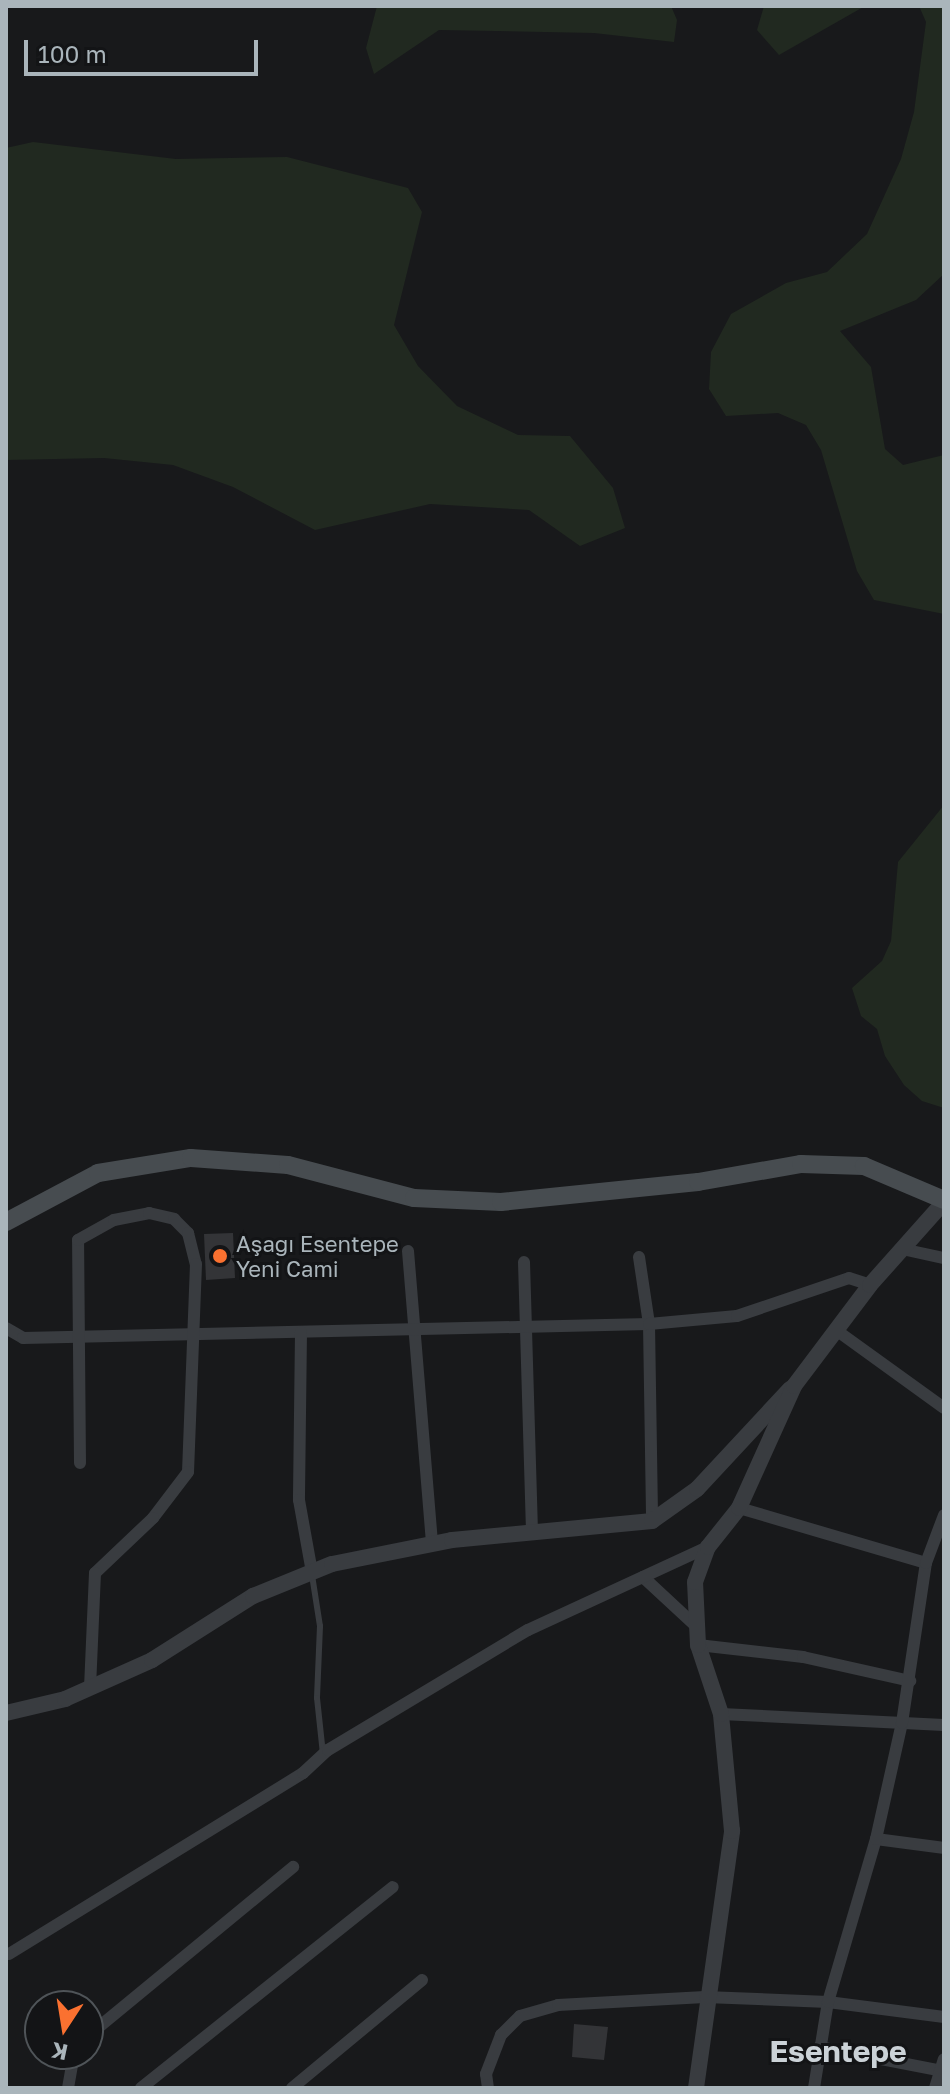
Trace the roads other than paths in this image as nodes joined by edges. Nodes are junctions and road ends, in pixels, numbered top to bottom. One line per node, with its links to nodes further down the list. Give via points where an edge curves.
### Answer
1 (944, 1201): 2 (main road, via 864,1166 801,1164 698,1182 501,1202 414,1198 288,1165 191,1158 98,1173); 3 (street)
2 (6, 1222)
3 (902, 1249): 6 (street); 8 (street)
4 (408, 1251): 12 (street)
5 (639, 1257): 9 (street)
6 (944, 1258)
7 (524, 1262): 10 (street)
8 (870, 1285): 9 (street, via 849,1278 737,1316); 13 (street)
9 (649, 1324): 10 (street); 22 (street)
10 (528, 1327): 12 (street); 23 (street)
11 (6, 1328): 16 (street, via 23,1338)
12 (416, 1330): 14 (street); 24 (street)
13 (836, 1330): 17 (street); 18 (street)
14 (301, 1332): 15 (street); 27 (street, via 299,1500)
15 (191, 1334): 16 (street); 16 (street, via 196,1264 188,1233 174,1219 149,1213 114,1220 78,1240); 32 (street, via 188,1472 153,1518 95,1573)
16 (77, 1337): 19 (street)
17 (794, 1386): 20 (street); 22 (street, via 697,1489)
18 (944, 1408)
19 (80, 1463)
20 (739, 1508): 25 (street); 26 (street)
21 (944, 1515): 26 (street)
22 (652, 1521): 23 (street)
23 (532, 1529): 24 (street)
24 (432, 1544): 27 (street)
25 (708, 1547): 28 (street); 29 (street, via 695,1582)
26 (926, 1563): 31 (street)
27 (312, 1572): 32 (street, via 253,1596 152,1660); 37 (lane, via 320,1626 317,1698)
28 (643, 1577): 29 (street); 37 (street, via 528,1630)
29 (697, 1627): 30 (street)
30 (698, 1645): 31 (street, via 803,1657); 34 (street)
31 (910, 1681): 35 (street)
32 (90, 1688): 33 (street)
33 (6, 1713)
34 (721, 1714): 35 (street); 44 (street, via 732,1831)
35 (902, 1723): 36 (street); 38 (street)
36 (944, 1725)
37 (323, 1754): 42 (street, via 303,1773)
38 (876, 1839): 39 (street); 45 (street)
39 (944, 1848)
40 (293, 1867): 47 (street)
41 (393, 1887): 50 (street)
42 (9, 1954)
43 (422, 1980): 51 (street)
44 (705, 1997): 45 (street); 52 (street, via 558,2005 520,2016 501,2035 486,2074); 53 (street)
45 (828, 2002): 46 (street); 48 (street)
46 (944, 2017)
47 (104, 2023)
48 (819, 2047): 49 (street); 54 (street)
49 (941, 2065): 55 (street)
50 (141, 2088)
51 (292, 2088)
52 (488, 2088)
53 (696, 2088)
54 (814, 2088)
55 (935, 2088)

